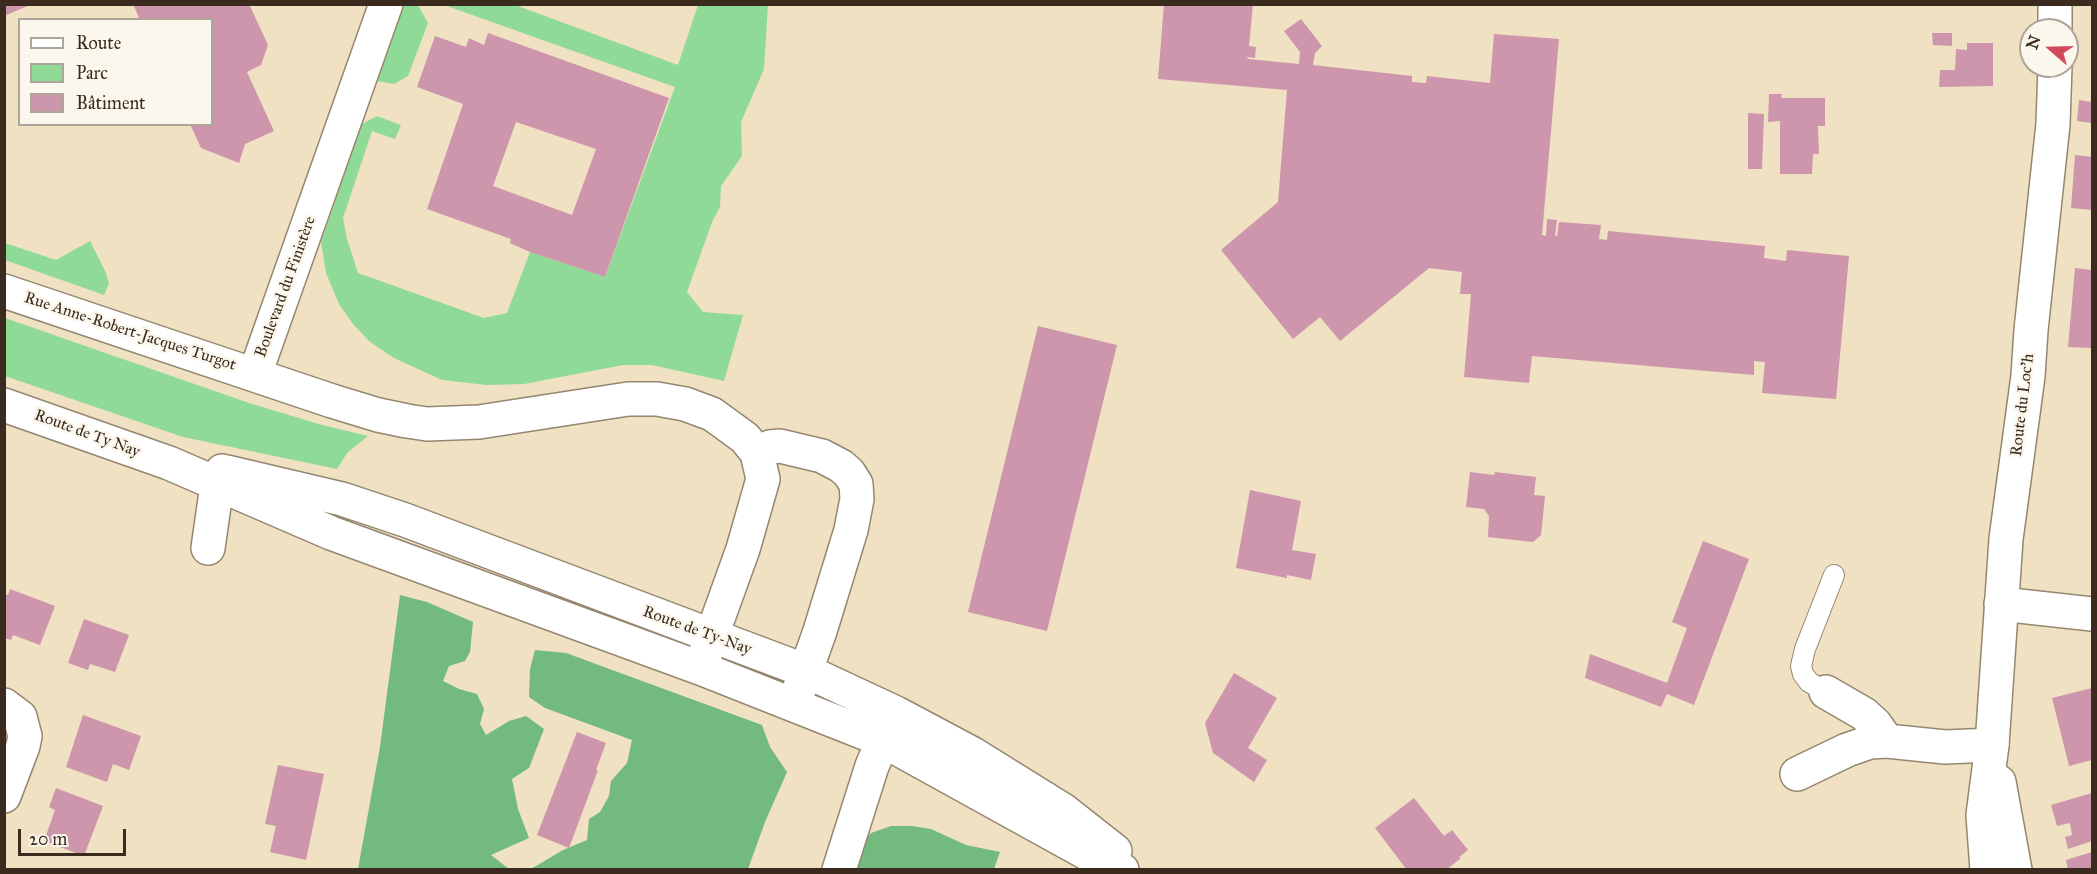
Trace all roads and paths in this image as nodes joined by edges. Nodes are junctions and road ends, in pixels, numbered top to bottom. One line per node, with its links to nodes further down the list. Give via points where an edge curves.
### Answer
1 (386, 5): 4 (main road, Boulevard du Finistère)
2 (2054, 78): 11 (main road, Route du Loc'h, via 2028,376)
3 (4, 291): 4 (main road, Rue Anne-Robert-Jacques Turgot)
4 (255, 374): 6 (main road, Boulevard du Finistère, via 378,415 427,424 479,422 615,400 657,399 712,414 745,438)
5 (4, 405): 7 (main road, Route de Ty Nay)
6 (757, 453): 13 (main road, via 763,479); 15 (main road, via 780,446 822,456 849,472 856,484 851,530)
7 (169, 463): 8 (main road, Route de Ty-Nay)
8 (220, 478): 9 (main road); 13 (main road, Route de Ty-Nay, via 342,499); 14 (main road, Route de Ty-Nay, via 331,533)
9 (208, 548)
10 (1834, 575): 16 (lane, via 1801,666 1809,682)
11 (2001, 604): 12 (main road); 21 (main road, Route du Loc'h)
12 (2092, 614)
13 (712, 636): 14 (main road); 15 (main road, Route de Ty-Nay)
14 (700, 668): 17 (main road, Route de Ty-Nay)
15 (807, 671): 17 (main road); 19 (main road, Route de Ty-Nay)
16 (1826, 692): 20 (main road, via 1864,714)
17 (794, 704): 19 (main road, Route de Ty-Nay)
18 (4, 705): 23 (main road, via 20,717 25,736)
19 (889, 726): 24 (main road, via 860,800); 25 (main road, Route de Ty-Nay, via 1092,856); 26 (main road, Route de Ty-Nay, via 973,754 1063,810)
20 (1887, 741): 21 (main road, via 1945,747); 22 (main road, via 1847,750)
21 (1992, 745): 27 (main road, Route du Loc'h, via 1983,815); 28 (main road, Route du Loc'h)
22 (1797, 774)
23 (4, 796)
24 (839, 870)
25 (1122, 870)
26 (1135, 870)
27 (1987, 870)
28 (2015, 870)

